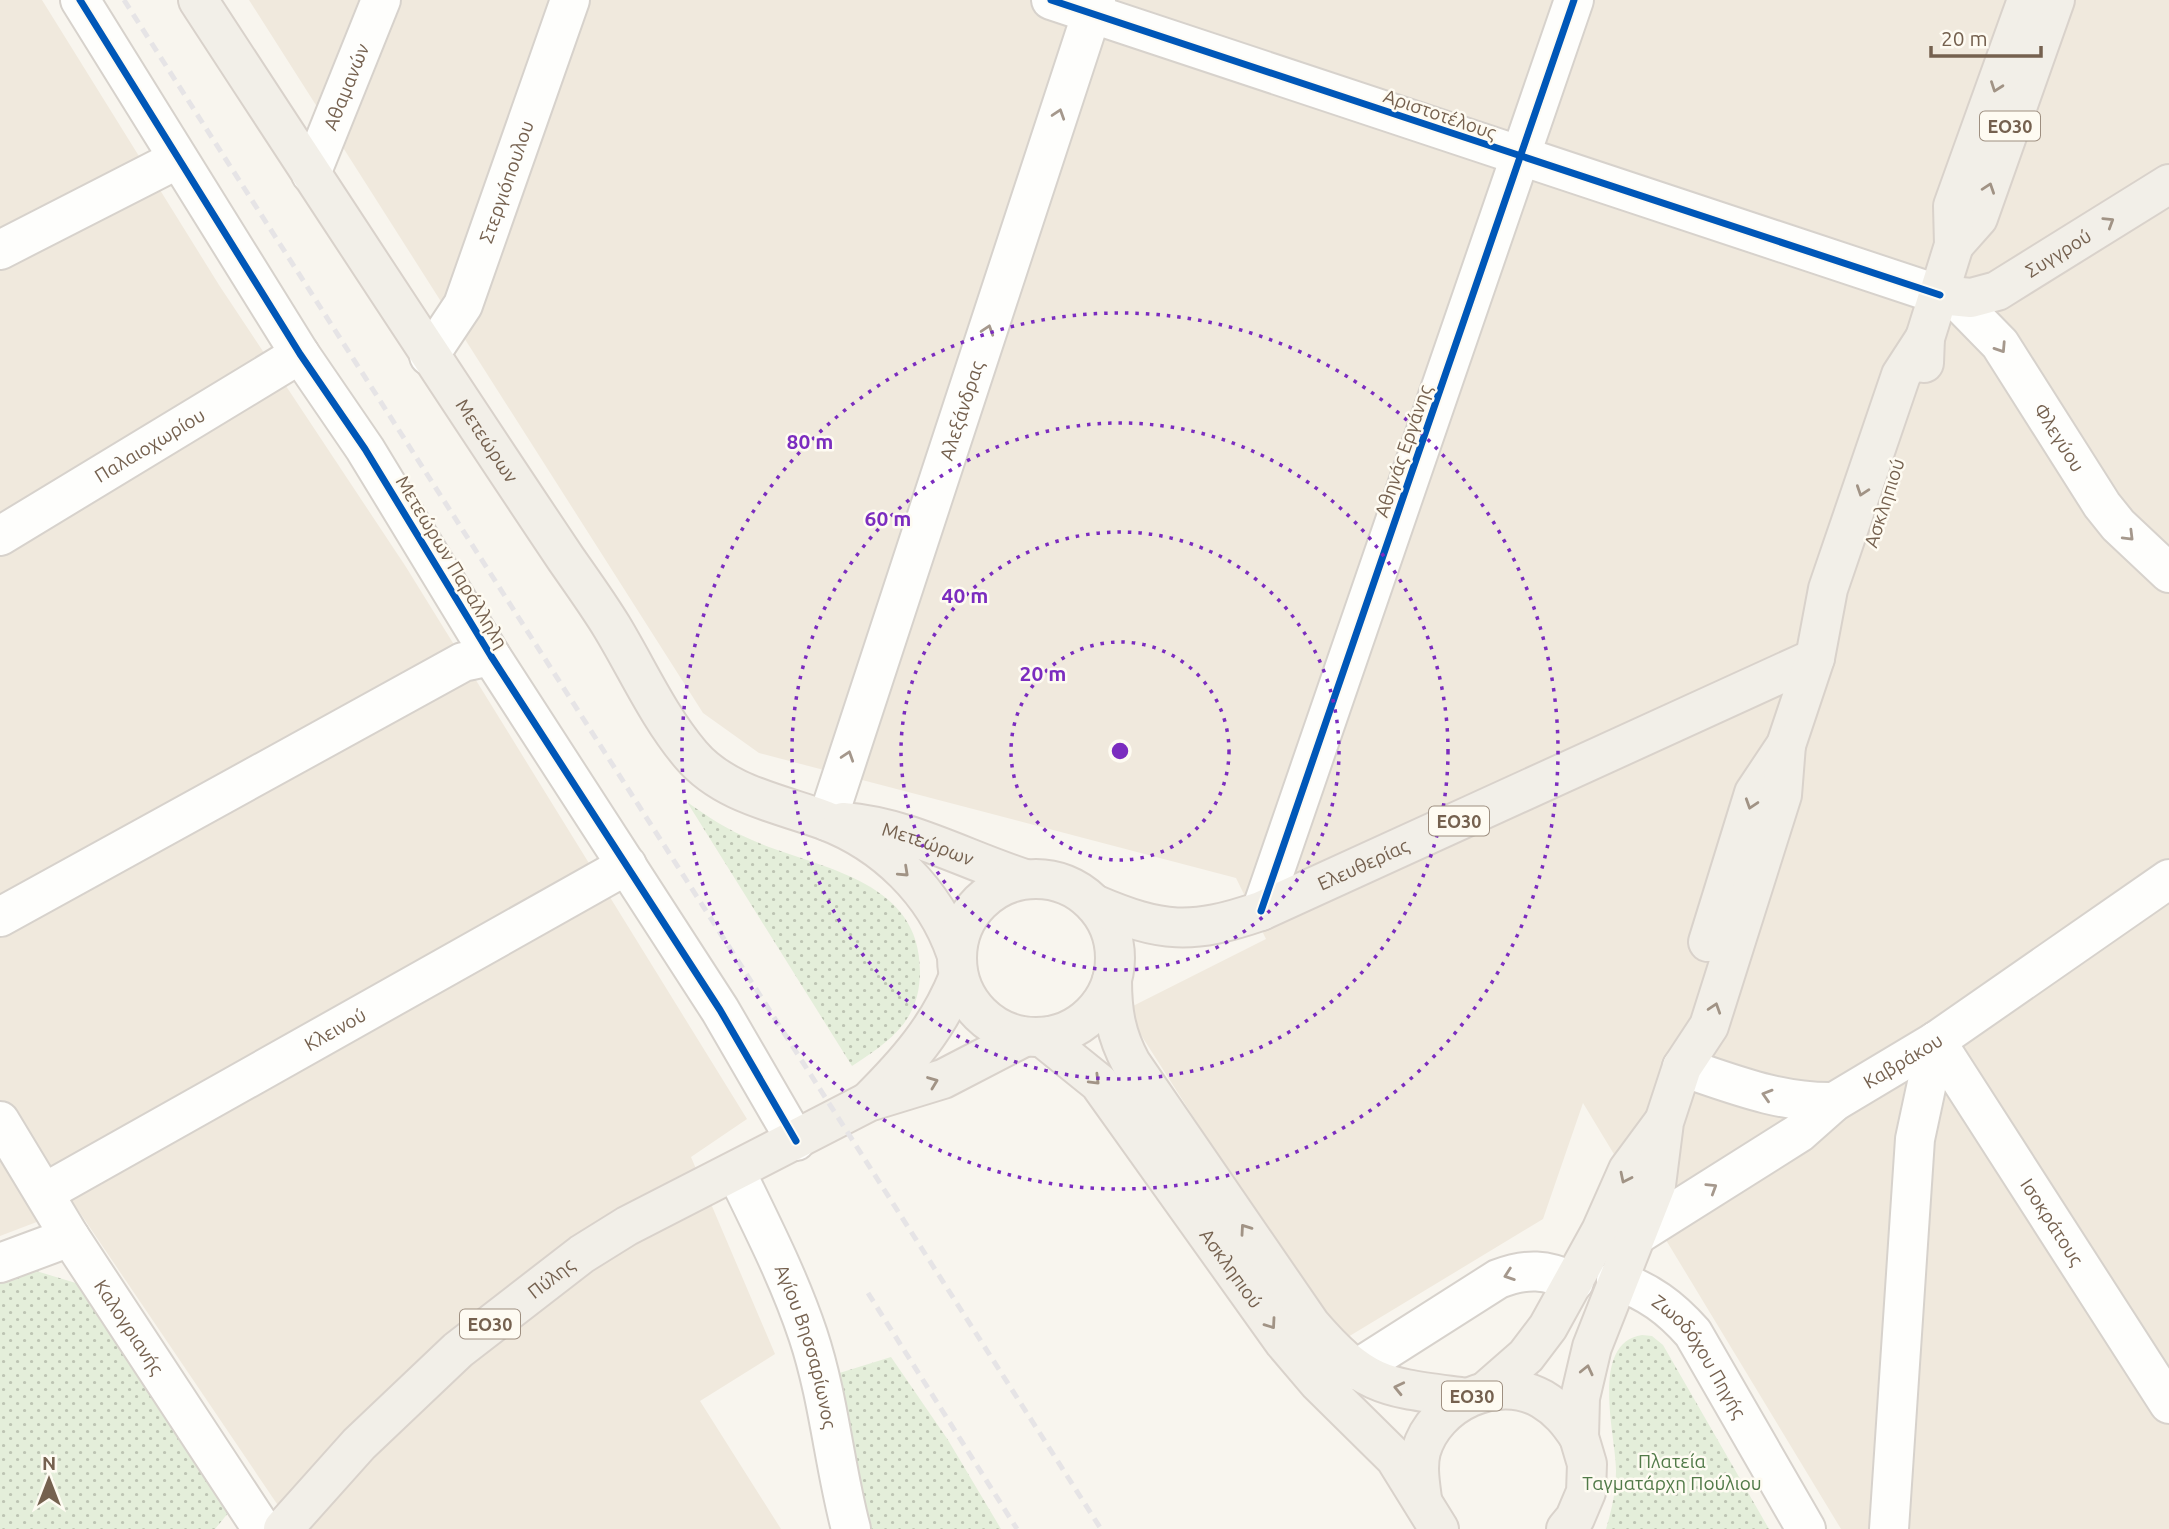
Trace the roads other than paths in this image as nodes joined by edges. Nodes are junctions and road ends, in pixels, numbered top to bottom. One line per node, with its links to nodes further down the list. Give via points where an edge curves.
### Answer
1 (80, 0): 11 (street, Μετεώρων Παράλληλη)
2 (198, 0): 12 (main road, Μετεώρων)
3 (381, 0): 12 (street, Αθαμανών)
4 (570, 0): 18 (street, Στεργιόπουλου, via 463,306)
5 (1051, 0): 9 (street, Αριστοτέλους)
6 (1574, 0): 10 (street, Αθηνάς Εργάνης)
7 (2027, 0): 14 (main road, Ασκληπιού / ΕΟ30, one-way to 14, via 1953,206)
8 (2055, 0): 14 (main road, Ασκληπιού / ΕΟ30, one-way to 8, via 1978,218)
9 (1094, 7): 10 (street, Αριστοτέλους); 23 (street, Αλεξάνδρας, one-way to 9)
10 (1521, 158): 16 (street, Αριστοτέλους); 28 (street, Αθηνάς Εργάνης)
11 (178, 159): 15 (street); 17 (street, Μετεώρων Παράλληλη)
12 (311, 174): 18 (main road, Μετεώρων)
13 (2169, 184): 16 (main road, Συγγρού, one-way to 13, via 1983,297 2013,283)
14 (1954, 245): 16 (main road, Ασκληπιού / ΕΟ30)
15 (0, 250)
16 (1948, 296): 20 (street, Φλεγύου, one-way to 20, via 2000,344 2102,505); 22 (main road, Ασκληπιού / ΕΟ30, via 1925,338 1923,381 1854,597)
17 (300, 354): 19 (street, Παλαιοχωρίου); 21 (street, Μετεώρων Παράλληλη, via 402,508)
18 (429, 356): 23 (main road, Μετεώρων, via 611,626 680,743 713,774 740,790)
19 (0, 536)
20 (2169, 573)
21 (491, 656): 24 (street, Μετεώρων Παράλληλη); 29 (street, via 463,662)
22 (1815, 658): 28 (main road, Ελευθερίας / ΕΟ30); 34 (main road, Ασκληπιού / ΕΟ30, via 1786,746 1754,793 1685,1017)
23 (827, 821): 25 (main road, Μετεώρων, via 873,824 917,836); 30 (main road, Μετεώρων, one-way to 30, via 869,844 926,893 946,924)
24 (627, 865): 39 (street, Μετεώρων Παράλληλη); 41 (street, Κλεινού)
25 (1025, 879): 27 (main road, Ελευθερίας / ΕΟ30, via 1062,883); 30 (main road, Ελευθερίας / ΕΟ30, via 999,888 977,904 962,927)
26 (2169, 879): 33 (street, Καβράκου)
27 (1094, 904): 28 (main road, Ελευθερίας / ΕΟ30, via 1164,928 1198,928); 31 (main road, Ελευθερίας / ΕΟ30, via 1113,940)
28 (1261, 911)
29 (0, 917)
30 (957, 966): 32 (main road, ΕΟ30, via 967,1000 982,1018 1002,1030); 35 (main road, Ελευθερίας / ΕΟ30, via 945,1011)
31 (1112, 980): 32 (main road, Ελευθερίας / ΕΟ30, via 1102,1002 1086,1020 1065,1032); 47 (main road, Ασκληπιού / ΕΟ30, one-way to 31, via 1311,1325 1131,1063 1112,1014)
32 (1033, 1037): 35 (main road, Ελευθερίας / ΕΟ30, one-way to 32, via 943,1079); 51 (main road, Ασκληπιού / ΕΟ30, one-way to 51, via 1098,1083 1284,1342 1395,1458)
33 (1936, 1041): 36 (street, Καβράκου); 49 (street, Ισοκράτους); 57 (street, via 1915,1139)
34 (1682, 1067): 36 (street, one-way to 34, via 1774,1098); 38 (main road, Ασκληπιού / ΕΟ30)
35 (867, 1102): 39 (main road, Ελευθερίας / ΕΟ30)
36 (1834, 1102): 43 (street, Καβράκου, one-way to 36, via 1799,1133)
37 (0, 1121): 41 (street, Καλογριανής)
38 (1664, 1122): 43 (main road, Ασκληπιού / ΕΟ30, via 1656,1185); 46 (main road, Ασκληπιού / ΕΟ30, one-way to 46, via 1628,1170)
39 (796, 1140): 40 (main road, Πύλης / ΕΟ30)
40 (736, 1172): 53 (main road, Πύλης / ΕΟ30, via 627,1226 500,1316 359,1444); 54 (street, Αγίου Βησσαρίωνος, via 784,1272 808,1335 825,1394)
41 (44, 1193): 42 (street, Καλογριανής)
42 (70, 1237): 44 (street); 52 (street, Καλογριανής)
43 (1634, 1237): 45 (main road, Ασκληπιού / ΕΟ30)
44 (0, 1263)
45 (1616, 1280): 50 (main road, Ασκληπιού / ΕΟ30, one-way to 45, via 1580,1398 1592,1347); 56 (street, Ζωοδόχου Πηγής, via 1672,1309 1693,1333)
46 (1574, 1282): 47 (street, one-way to 47, via 1538,1269 1498,1279); 48 (main road, Ασκληπιού / ΕΟ30, via 1526,1356)
47 (1356, 1370): 48 (main road, Ασκληπιού / ΕΟ30, one-way to 47, via 1406,1390 1374,1382)
48 (1476, 1395): 50 (main road, Ασκληπιού / ΕΟ30, via 1514,1390 1541,1398 1563,1415); 51 (main road, Ασκληπιού / ΕΟ30, via 1446,1412 1421,1452 1419,1475)
49 (2169, 1404)
50 (1579, 1437): 55 (main road, Ασκληπιού / ΕΟ30, via 1587,1464 1586,1492)
51 (1431, 1514)
52 (262, 1529)
53 (283, 1529)
54 (851, 1529)
55 (1566, 1529)
56 (1805, 1529)
57 (1889, 1529)

